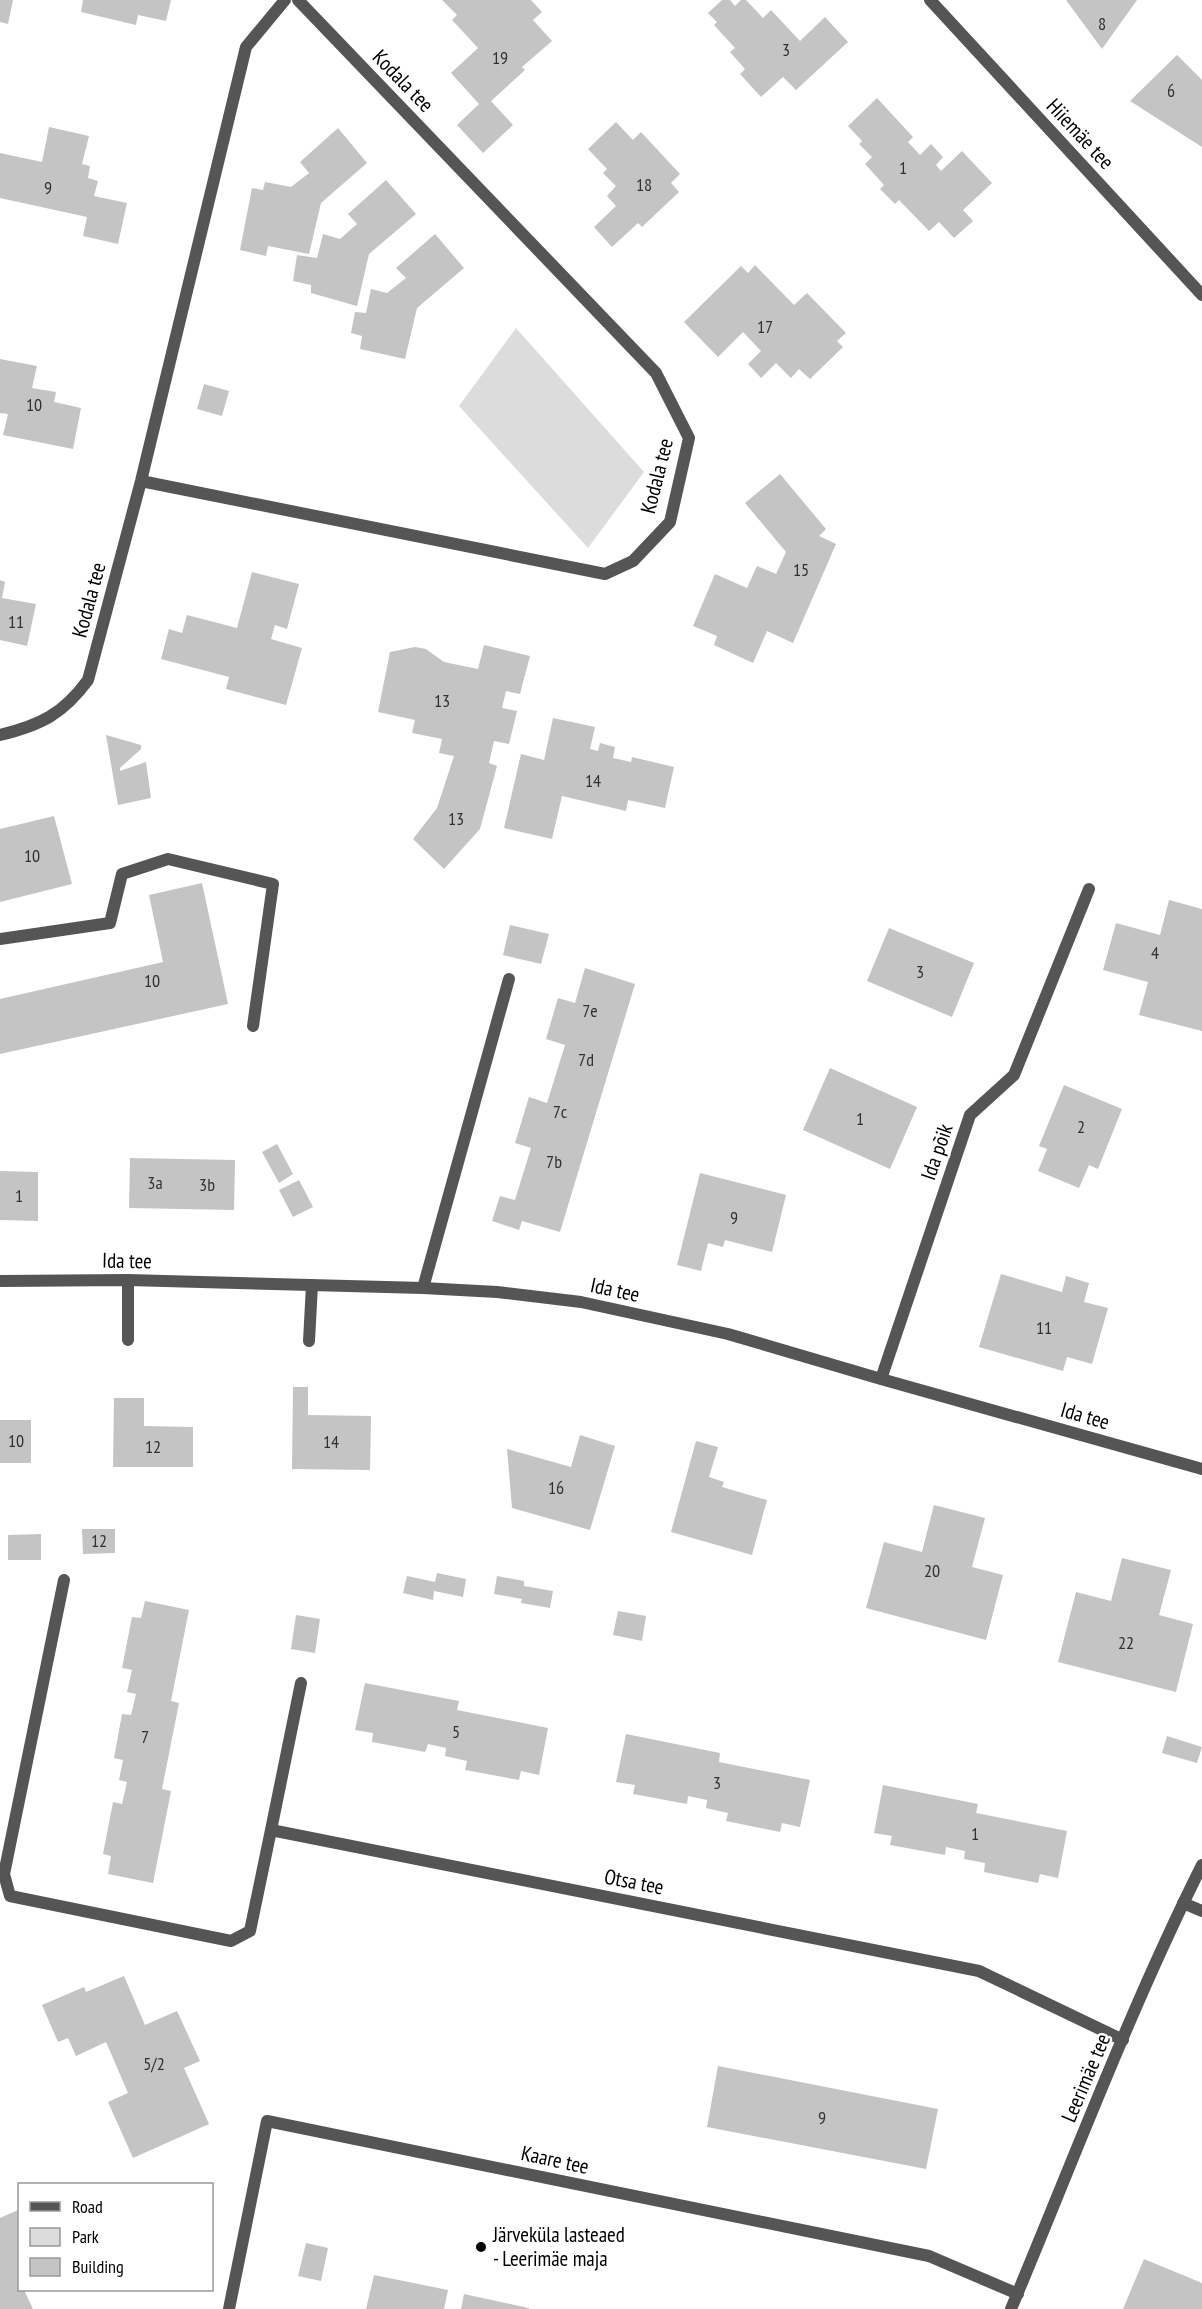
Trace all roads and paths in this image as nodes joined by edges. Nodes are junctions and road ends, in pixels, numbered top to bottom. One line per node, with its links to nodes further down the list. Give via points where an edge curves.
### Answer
1 (285, 0): 5 (street, Kodala tee, via 246,47)
2 (298, 0): 5 (street, Kodala tee, via 656,374 689,438 670,522 633,561 605,574)
3 (930, 0): 4 (street, Hiiemäe tee)
4 (1202, 295)
5 (141, 481): 6 (street, Kodala tee, via 88,680 54,716 27,729)
6 (0, 735)
7 (1089, 889): 17 (street, Ida põik, via 1014,1075 970,1115)
8 (0, 939): 10 (street, via 110,923 122,874 168,860 273,884)
9 (509, 979): 14 (street)
10 (253, 1026)
11 (128, 1280): 12 (street, Ida tee); 13 (street, Ida tee); 15 (street)
12 (0, 1281)
13 (312, 1285): 14 (street, Ida tee); 16 (street)
14 (423, 1288): 17 (street, Ida tee, via 581,1302 728,1334)
15 (128, 1340)
16 (309, 1341)
17 (880, 1379): 18 (street, Ida tee)
18 (1202, 1469)
19 (64, 1580): 21 (street, via 4,1874 10,1896 231,1941 250,1931)
20 (301, 1683): 21 (street)
21 (272, 1830): 25 (street, Otsa tee, via 979,1971)
22 (1202, 1865): 23 (street, Leerimäe tee)
23 (1183, 1903): 24 (street); 25 (street, Leerimäe tee)
24 (1202, 1911)
25 (1123, 2040): 26 (street, Leerimäe tee)
26 (1018, 2294): 27 (street, Kaare tee, via 929,2256 267,2121); 28 (street, Leerimäe tee)
27 (230, 2309)
28 (1011, 2309)

